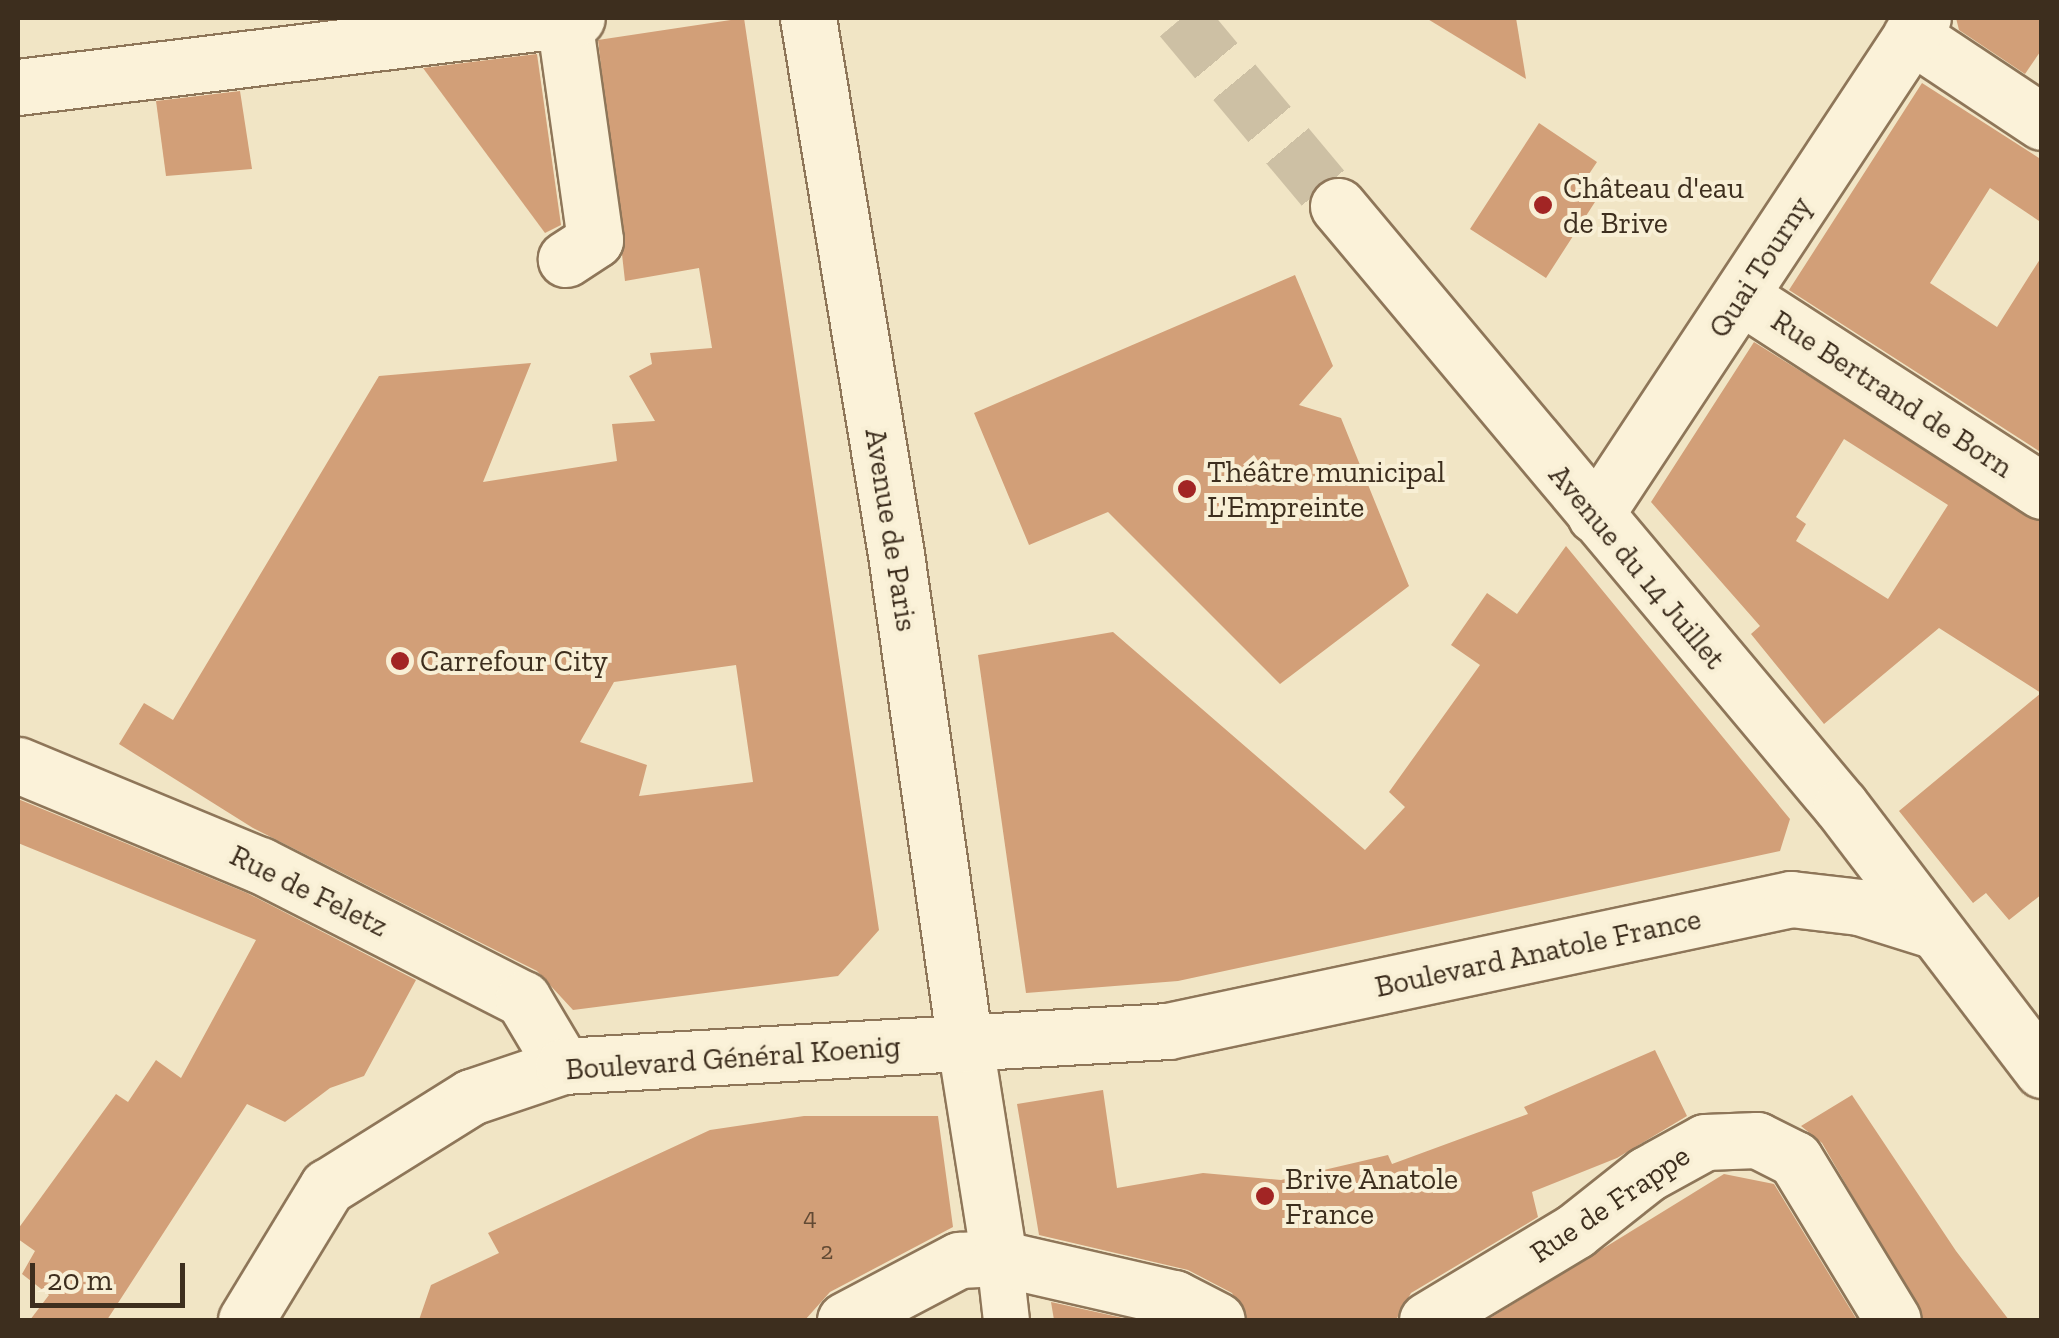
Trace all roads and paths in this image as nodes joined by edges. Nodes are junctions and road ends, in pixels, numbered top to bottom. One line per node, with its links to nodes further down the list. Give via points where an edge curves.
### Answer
1 (571, 18): 4 (main road); 7 (main road, via 595,240)
2 (808, 18): 13 (main road, Avenue de Paris, via 899,573)
3 (1917, 26): 5 (main road); 8 (main road, Quai Tourny)
4 (18, 87)
5 (2042, 122)
6 (1338, 206): 10 (main road, Avenue du 14 Juillet)
7 (566, 259)
8 (1742, 297): 9 (main road, Rue Bertrand de Born); 10 (main road, Quai Tourny)
9 (2042, 491)
10 (1595, 515): 12 (main road, Avenue du 14 Juillet, via 1841,806)
11 (18, 765): 14 (main road, Rue de Feletz, via 260,865 523,998)
12 (1933, 930): 13 (main road, Boulevard Anatole France, via 1859,907 1790,900 1168,1031); 15 (main road)
13 (965, 1044): 14 (main road, Boulevard Général Koenig); 16 (main road, Avenue de Paris)
14 (563, 1066): 17 (main road, Boulevard Général Koenig, via 471,1097 328,1187)
15 (2042, 1070)
16 (998, 1258): 18 (main road, via 959,1260); 19 (street); 20 (main road, via 1174,1298)
17 (246, 1320)
18 (846, 1320)
19 (1006, 1320)
20 (1217, 1320)
21 (1427, 1320): 22 (main road, Rue de Frappe, via 1575,1231 1661,1166 1705,1142 1757,1140 1795,1159)
22 (1893, 1320)

